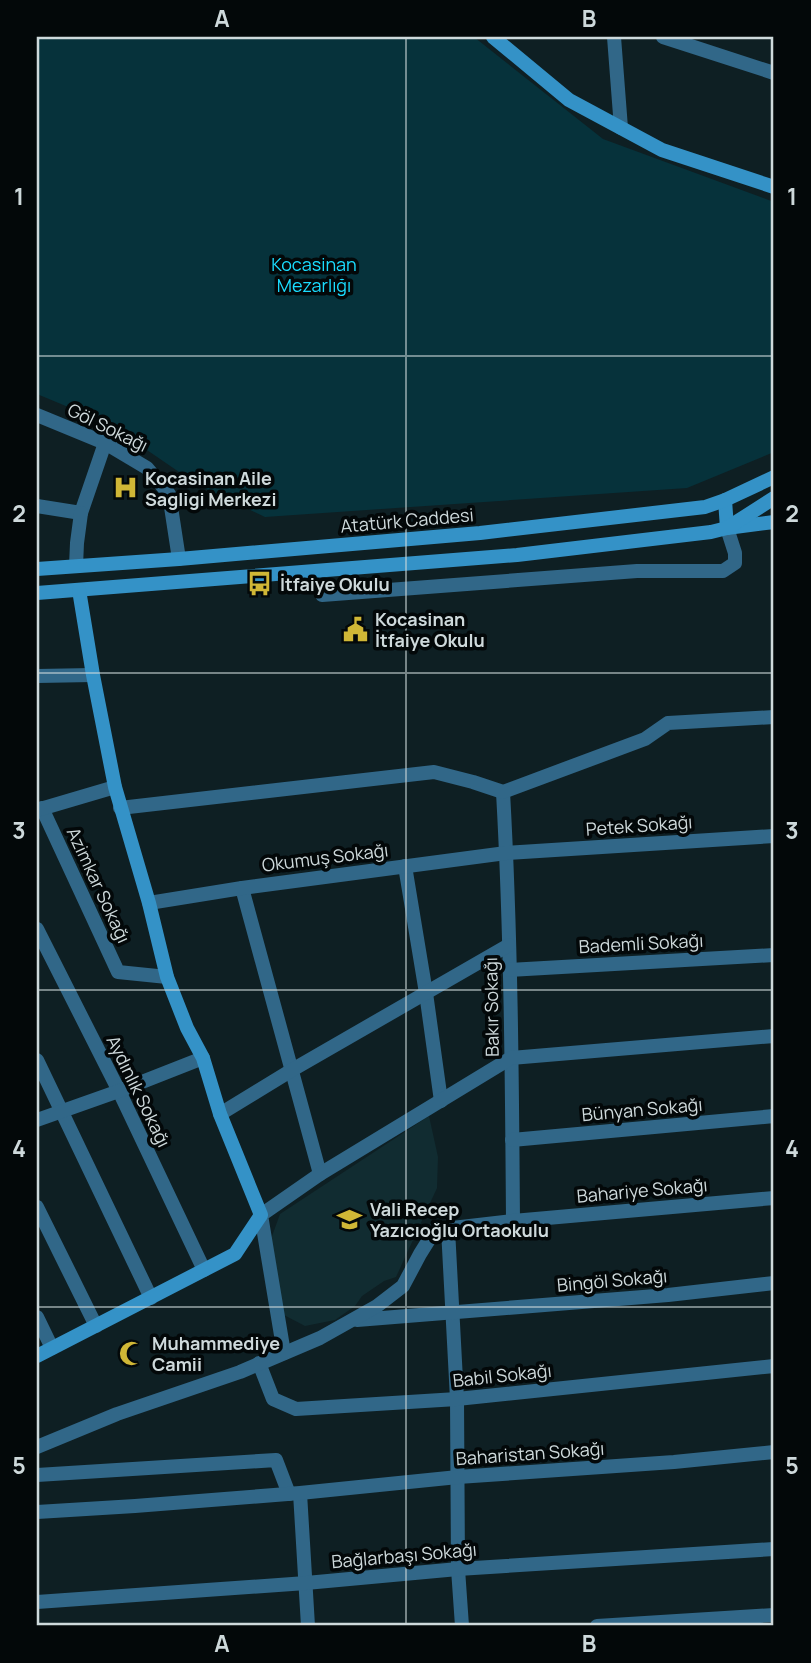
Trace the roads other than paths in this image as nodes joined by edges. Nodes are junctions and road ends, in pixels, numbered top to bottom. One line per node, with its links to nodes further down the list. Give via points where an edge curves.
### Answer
1 (493, 37): 5 (main road, via 569,100)
2 (614, 37): 5 (street)
3 (663, 37): 4 (street)
4 (774, 73)
5 (621, 128): 6 (main road, via 662,150)
6 (774, 187)
7 (37, 415): 8 (street, Göl Sokağı)
8 (105, 443): 13 (street); 16 (street, Göl Sokağı, via 147,468 169,494)
9 (774, 477): 11 (main road, Atatürk Caddesi)
10 (774, 498): 15 (main road)
11 (726, 500): 15 (main road); 16 (main road, Atatürk Caddesi, via 705,507 480,533)
12 (37, 506): 13 (street)
13 (81, 513): 17 (street)
14 (774, 522): 15 (main road)
15 (727, 528): 19 (main road, via 517,555); 21 (street, via 735,564 723,570 637,570)
16 (179, 559): 17 (main road, Atatürk Caddesi)
17 (76, 566): 18 (main road, Atatürk Caddesi)
18 (37, 569)
19 (79, 590): 20 (main road); 22 (main road)
20 (37, 593)
21 (322, 595)
22 (93, 675): 23 (street); 25 (main road)
23 (37, 676)
24 (774, 717): 26 (street, via 668,723 645,739)
25 (115, 787): 27 (main road); 28 (street)
26 (503, 793): 27 (street, via 434,772); 30 (street, Bakır Sokağı)
27 (120, 808): 33 (main road)
28 (40, 809): 38 (street, Azimkar Sokağı, via 118,972)
29 (774, 836): 30 (street, Petek Sokağı)
30 (506, 853): 31 (street, Okumuş Sokağı); 35 (street, Bakır Sokağı)
31 (405, 866): 32 (street, Okumuş Sokağı); 39 (street)
32 (242, 888): 33 (street, Okumuş Sokağı); 44 (street)
33 (149, 902): 38 (main road)
34 (37, 929): 45 (street, Aydınlık Sokağı)
35 (509, 945): 37 (street, Bakır Sokağı); 39 (street)
36 (774, 955): 37 (street, Bademli Sokağı)
37 (509, 970): 42 (street, Bakır Sokağı)
38 (167, 977): 41 (main road)
39 (426, 993): 44 (street); 46 (street)
40 (774, 1036): 42 (street)
41 (202, 1058): 45 (street); 48 (main road)
42 (511, 1058): 46 (street); 51 (street, Bakır Sokağı)
43 (37, 1060): 47 (street)
44 (292, 1070): 48 (street); 52 (street)
45 (119, 1091): 47 (street); 58 (street, Aydınlık Sokağı)
46 (441, 1101): 52 (street)
47 (60, 1111): 50 (street); 60 (street)
48 (220, 1114): 55 (main road)
49 (774, 1116): 51 (street, Bünyan Sokağı)
50 (37, 1120)
51 (512, 1140): 56 (street, Bakır Sokağı)
52 (320, 1174): 55 (street)
53 (774, 1198): 56 (street, Bahariye Sokağı)
54 (37, 1207): 64 (street)
55 (261, 1215): 58 (main road, via 235,1254); 66 (street)
56 (513, 1221): 57 (street, Bahariye Sokağı)
57 (448, 1228): 61 (street); 63 (street, via 435,1230 403,1286)
58 (204, 1270): 60 (main road)
59 (774, 1283): 61 (street, Bingöl Sokağı)
60 (150, 1298): 64 (main road)
61 (453, 1313): 63 (street, Bingöl Sokağı); 70 (street)
62 (37, 1317): 65 (street)
63 (351, 1320): 66 (street)
64 (96, 1326): 65 (main road)
65 (52, 1348): 67 (main road)
66 (284, 1353): 68 (street)
67 (37, 1356)
68 (259, 1363): 70 (street, Babil Sokağı, via 273,1399 296,1409); 71 (street)
69 (774, 1366): 70 (street, Babil Sokağı)
70 (457, 1399): 74 (street)
71 (37, 1447)
72 (774, 1452): 74 (street, Baharistan Sokağı)
73 (37, 1475): 75 (street, via 276,1460)
74 (458, 1476): 75 (street, Baharistan Sokağı); 78 (street)
75 (294, 1493): 76 (street, Baharistan Sokağı); 79 (street)
76 (37, 1512)
77 (774, 1549): 78 (street, Bağlarbaşı Sokağı)
78 (458, 1569): 79 (street, Bağlarbaşı Sokağı); 83 (street)
79 (306, 1583): 80 (street, Bağlarbaşı Sokağı); 82 (street)
80 (37, 1602)
81 (774, 1615): 84 (street)
82 (308, 1626)
83 (462, 1626)
84 (597, 1626)

